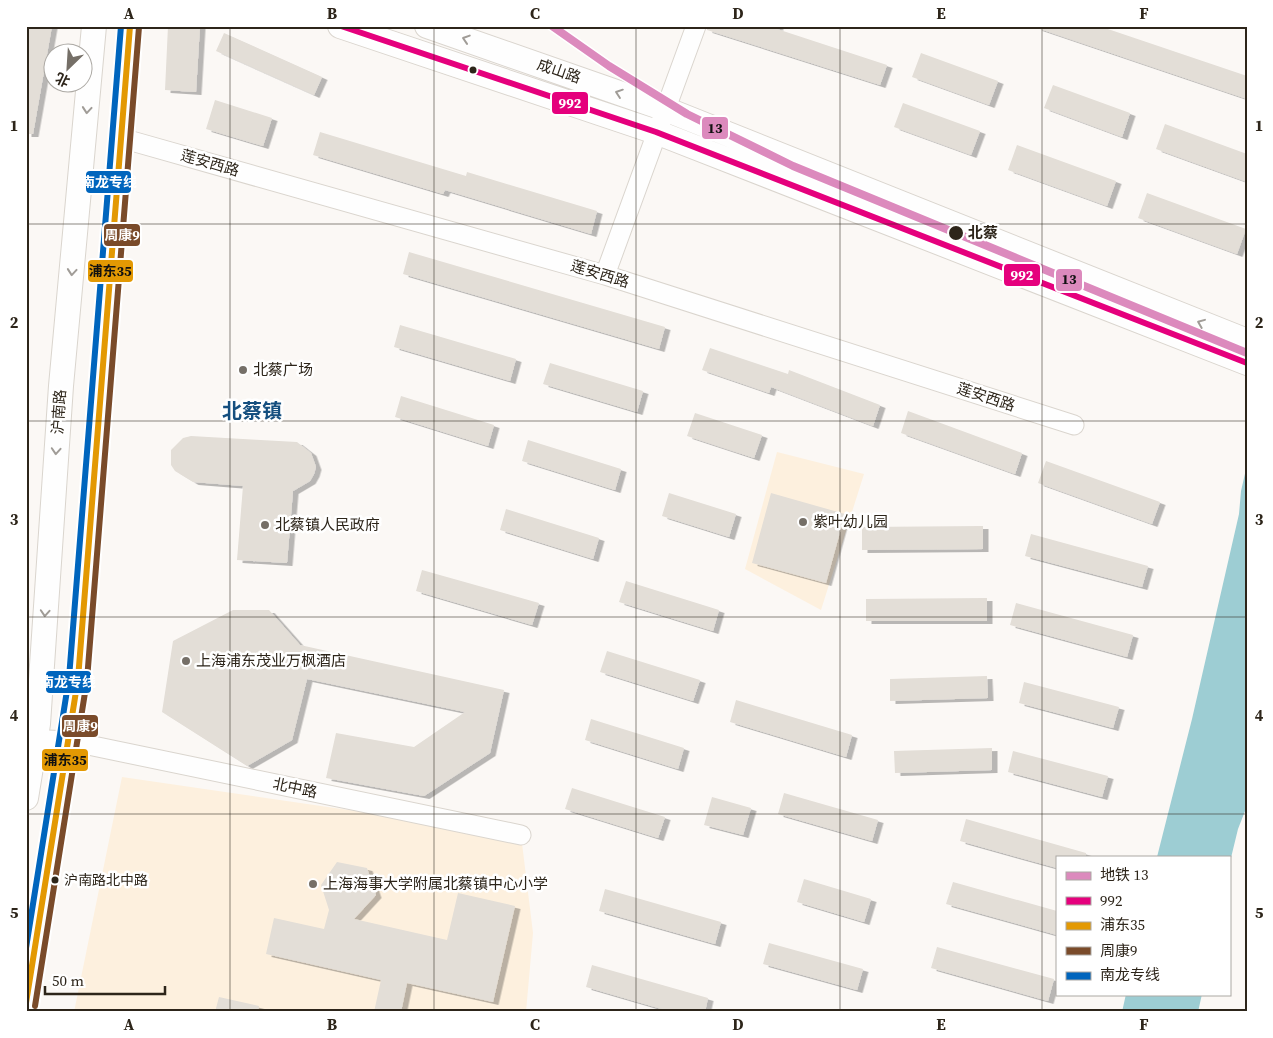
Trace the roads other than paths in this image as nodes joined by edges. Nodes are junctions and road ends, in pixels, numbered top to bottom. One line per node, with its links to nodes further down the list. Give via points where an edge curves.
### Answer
1 (94, 26): 13 (main road, 沪南路, one-way to 13)
2 (130, 26): 8 (main road)
3 (340, 26): 7 (main road, 成山路)
4 (427, 26): 6 (main road, 成山路, one-way to 4)
5 (696, 26): 6 (street)
6 (665, 109): 7 (street); 10 (main road, 成山路, one-way to 6)
7 (656, 132): 9 (street); 11 (main road, 成山路)
8 (121, 138): 9 (street, 莲安西路); 14 (main road, via 78,679)
9 (605, 275): 12 (street, 莲安西路)
10 (1247, 342)
11 (1247, 364)
12 (1074, 426)
13 (32, 731): 14 (street, 北中路); 15 (main road, 沪南路)
14 (69, 741): 16 (street, 北中路); 17 (main road)
15 (26, 798)
16 (521, 835)
17 (26, 1006)

